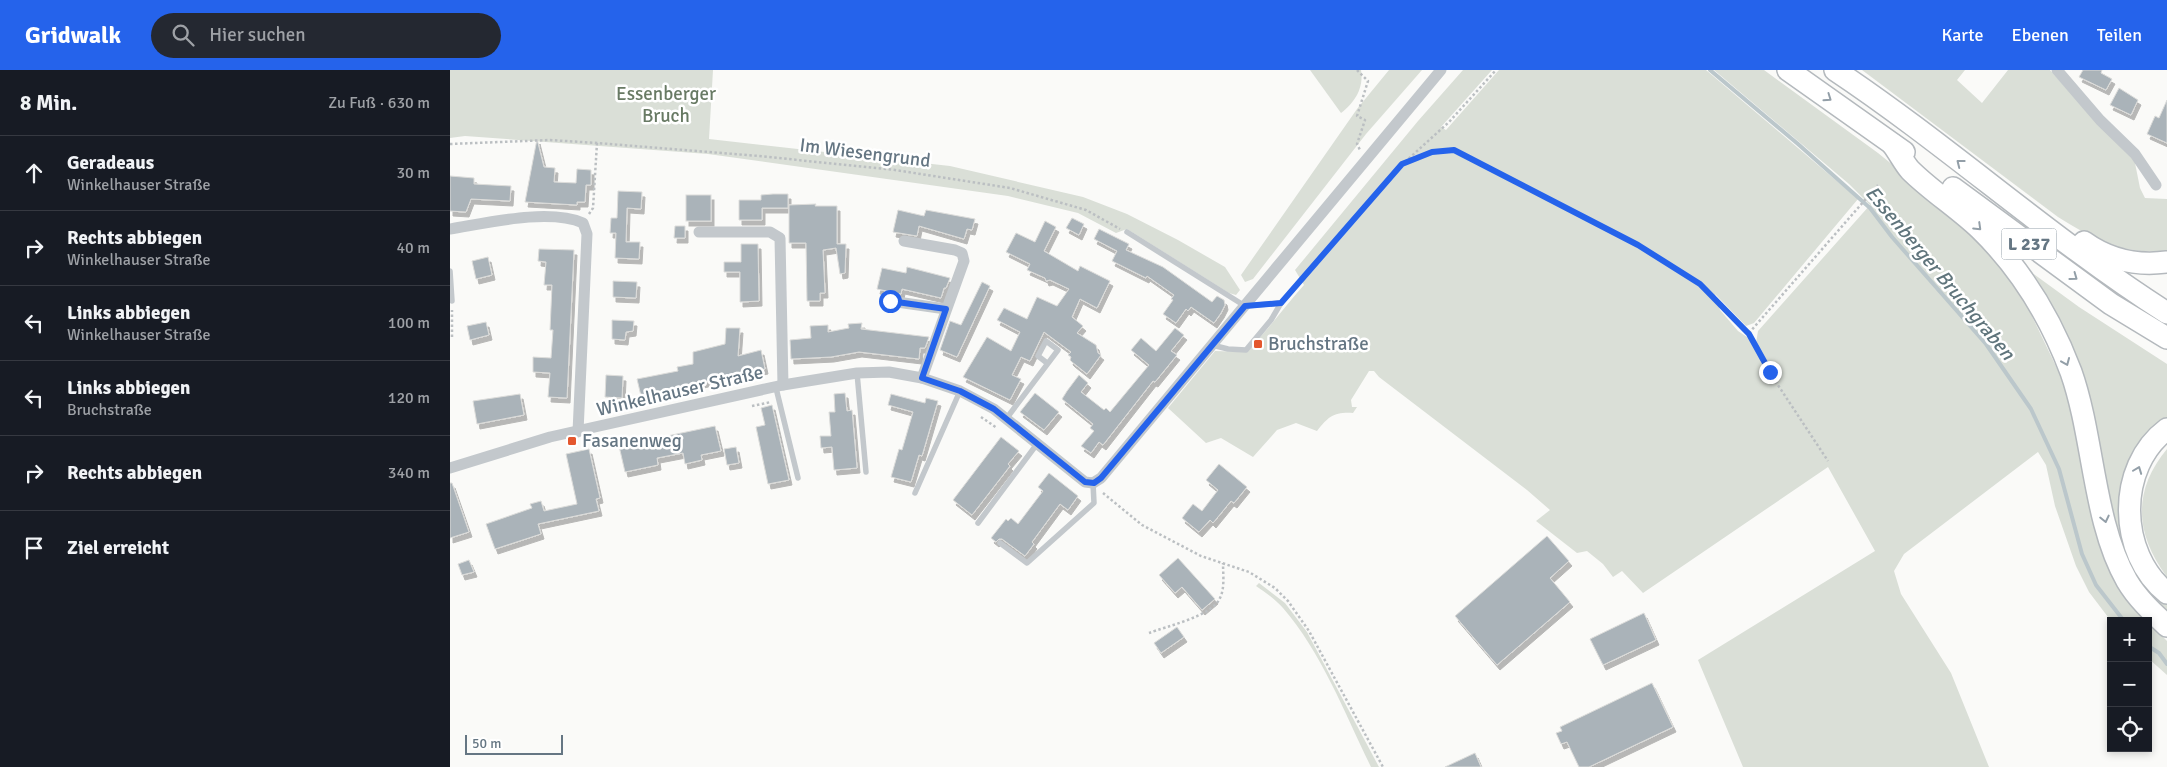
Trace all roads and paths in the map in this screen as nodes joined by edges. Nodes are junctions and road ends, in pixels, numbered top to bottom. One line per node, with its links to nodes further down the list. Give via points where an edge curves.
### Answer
1 (1357, 70): 10 (path, via 1368,81 1357,116 1365,120 1358,144)
2 (1442, 70): 10 (street)
3 (1496, 70): 11 (path, via 1449,122)
4 (1788, 70): 9 (highway, L 237, one-way to 9)
5 (1835, 70): 14 (highway, L 237, one-way to 5)
6 (2057, 70): 13 (street, via 2100,120 2135,154)
7 (597, 143): 8 (path, Im Wiesengrund, via 550,140); 15 (path, via 593,208); 18 (path, Im Wiesengrund, via 896,170 1010,188 1086,210)
8 (450, 144)
9 (1893, 145): 30 (highway, L 237, one-way to 30, via 2111,304); 51 (highway, one-way to 51, via 1910,169 1981,230 2009,261 2036,299 2071,372 2085,418 2099,494 2116,556 2127,581)
10 (1366, 162): 25 (street)
11 (1402, 164): 24 (path); 28 (path, via 1432,152 1454,150 1497,171 1638,245 1700,284)
12 (1878, 185): 28 (path)
13 (2156, 185)
14 (2026, 214): 20 (highway, via 2052,221 2113,258); 27 (highway, L 237)
15 (583, 224): 16 (street, via 572,218 548,217 501,220); 39 (street, via 588,234)
16 (450, 230)
17 (699, 232): 35 (street, via 770,232 780,238)
18 (1127, 232): 25 (lane)
19 (904, 241): 26 (street, via 962,254 964,261)
20 (2167, 262)
21 (450, 271): 22 (lane)
22 (452, 301): 29 (path)
23 (890, 301): 26 (street)
24 (1281, 303): 25 (lane); 31 (lane, via 1246,350)
25 (1245, 306): 31 (street)
26 (946, 309): 34 (street)
27 (2167, 313)
28 (1749, 334): 41 (path)
29 (452, 337)
30 (2167, 338)
31 (1212, 344): 45 (street)
32 (1048, 364): 37 (lane)
33 (857, 372): 34 (street, Winkelhauser Straße, via 889,372); 35 (street, Winkelhauser Straße); 43 (lane)
34 (922, 378): 36 (street, Winkelhauser Straße)
35 (780, 386): 39 (street, Winkelhauser Straße); 44 (lane)
36 (960, 391): 37 (street, Winkelhauser Straße); 46 (lane)
37 (1006, 419): 40 (street, Winkelhauser Straße)
38 (2167, 429): 50 (highway, one-way to 38, via 2149,575 2138,554 2128,506 2136,470 2146,451)
39 (578, 432): 42 (street, Winkelhauser Straße, via 550,437)
40 (1037, 444): 45 (street, Winkelhauser Straße, via 1085,482); 47 (lane)
41 (1828, 461)
42 (450, 468)
43 (866, 472)
44 (798, 478)
45 (1094, 483): 48 (lane, via 1094,503 1027,563); 49 (path, via 1142,525 1201,556)
46 (915, 493)
47 (978, 523)
48 (1000, 543)
49 (1223, 563): 52 (path, via 1223,590 1220,600 1211,610 1200,617); 53 (path, via 1248,572 1275,588 1288,601 1309,631)
50 (2167, 593)
51 (2167, 626)
52 (1149, 633)
53 (1383, 767)

